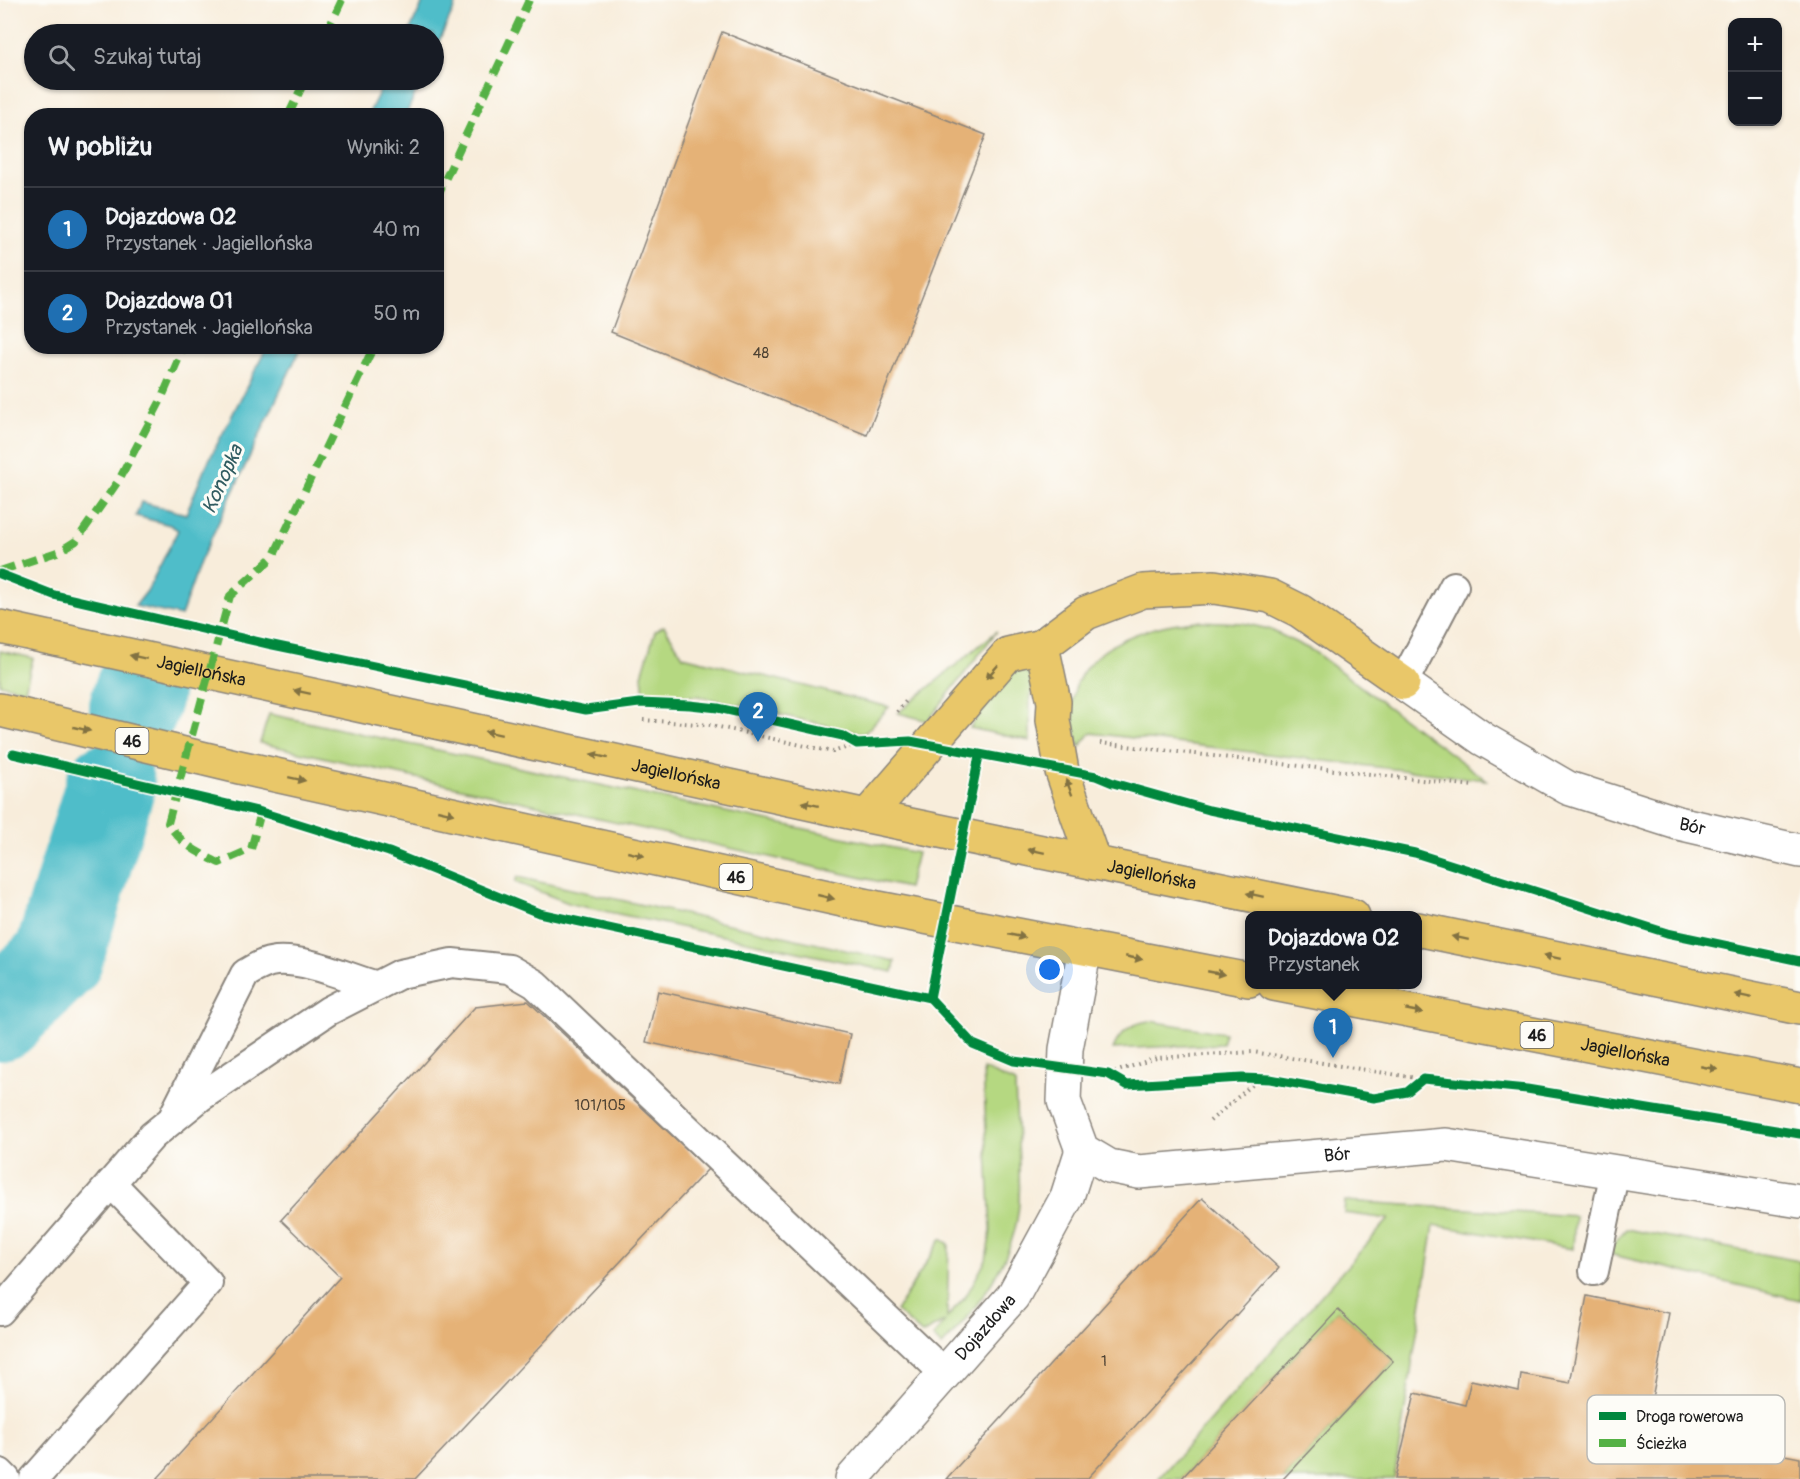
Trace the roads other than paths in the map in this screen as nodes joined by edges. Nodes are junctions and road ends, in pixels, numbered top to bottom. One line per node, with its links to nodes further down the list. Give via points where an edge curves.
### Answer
1 (1454, 586): 4 (lane)
2 (0, 627): 6 (main road, Jagiellońska, one-way to 2)
3 (1042, 646): 4 (main road, via 1086,613 1143,591 1214,587 1270,596 1300,611); 6 (main road, one-way to 6, via 1008,654); 8 (main road, one-way to 3, via 1062,771 1053,720 1054,702)
4 (1403, 683): 7 (street, Bór, via 1483,739 1568,788 1678,822)
5 (13, 713): 11 (main road, 46, one-way to 11, via 878,908)
6 (867, 816): 8 (main road, Jagiellońska, one-way to 6)
7 (1800, 851)
8 (1094, 862): 9 (main road, Jagiellońska, one-way to 8)
9 (1333, 911)
10 (1422, 930): 15 (main road, one-way to 10)
11 (1085, 948): 12 (main road, 46, one-way to 12); 18 (street, via 1066,1049 1064,1101)
12 (1245, 979)
13 (378, 986): 17 (lane, via 328,1011); 17 (lane, via 298,963 275,961 245,974); 24 (lane, via 400,974 452,963 509,969 535,984)
14 (1300, 989): 16 (main road, Jagiellońska / 46, one-way to 16)
15 (1800, 1008)
16 (1800, 1086)
17 (171, 1120): 20 (lane)
18 (1082, 1150): 19 (street, Bór, via 1109,1166 1139,1172 1446,1144); 24 (street, Dojazdowa, via 1067,1197 1013,1296)
19 (1615, 1171): 21 (street, Bór); 22 (lane)
20 (111, 1183): 23 (lane); 27 (lane, via 208,1283)
21 (1800, 1201)
22 (1594, 1270)
23 (0, 1311)
24 (944, 1373): 28 (street, Dojazdowa)
25 (0, 1473): 26 (lane)
26 (6, 1479)
27 (34, 1479)
28 (852, 1479)

